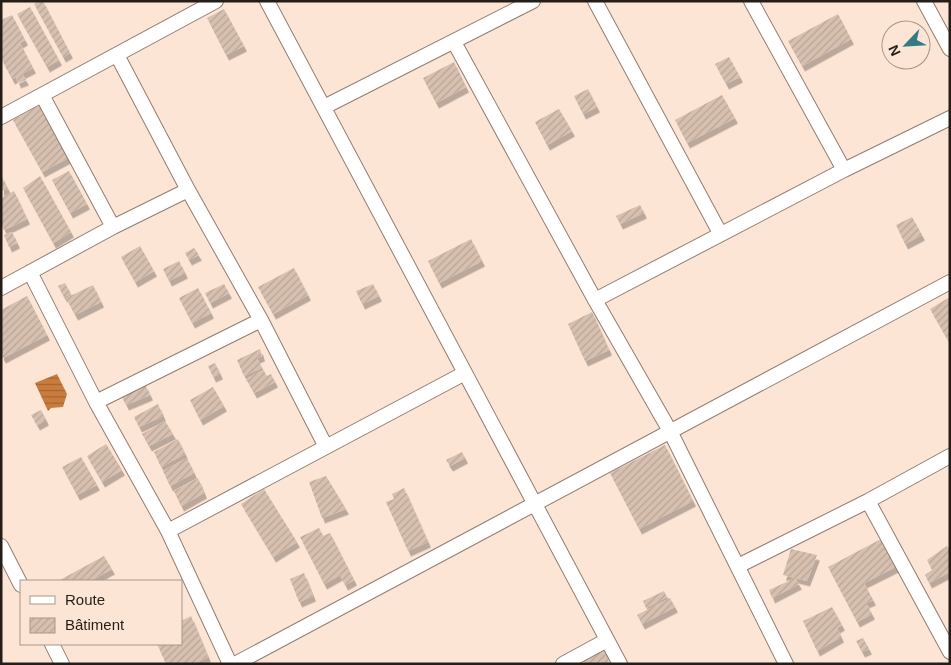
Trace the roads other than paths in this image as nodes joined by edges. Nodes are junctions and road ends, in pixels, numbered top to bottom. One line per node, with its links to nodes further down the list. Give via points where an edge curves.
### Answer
1 (216, 1): 9 (street)
2 (267, 1): 11 (street)
3 (533, 1): 7 (street)
4 (595, 1): 17 (street)
5 (751, 1): 14 (street)
6 (924, 1): 8 (street)
7 (454, 42): 11 (street); 21 (street)
8 (950, 49)
9 (117, 55): 10 (street); 15 (street)
10 (42, 95): 12 (street); 16 (street)
11 (324, 107): 23 (street)
12 (1, 117)
13 (950, 118): 14 (street)
14 (844, 170): 17 (street)
15 (188, 190): 16 (street); 22 (street)
16 (114, 227): 18 (street)
17 (720, 233): 21 (street)
18 (30, 272): 20 (street); 24 (street)
19 (950, 282): 25 (street)
20 (1, 288)
21 (595, 300): 25 (street)
22 (261, 320): 24 (street); 26 (street)
23 (465, 373): 26 (street); 29 (street)
24 (96, 402): 30 (street)
25 (670, 431): 29 (street); 32 (street)
26 (326, 447): 30 (street)
27 (950, 456): 28 (street)
28 (868, 501): 32 (street); 36 (street)
29 (534, 503): 34 (street); 39 (street)
30 (168, 531): 38 (street)
31 (1, 546): 33 (street)
32 (738, 566): 42 (street)
33 (20, 582)
34 (608, 640): 40 (street); 41 (street)
35 (52, 645): 37 (street)
36 (950, 652)
37 (62, 664)
38 (230, 664)
39 (234, 664)
40 (563, 664)
41 (620, 664)
42 (786, 664)

